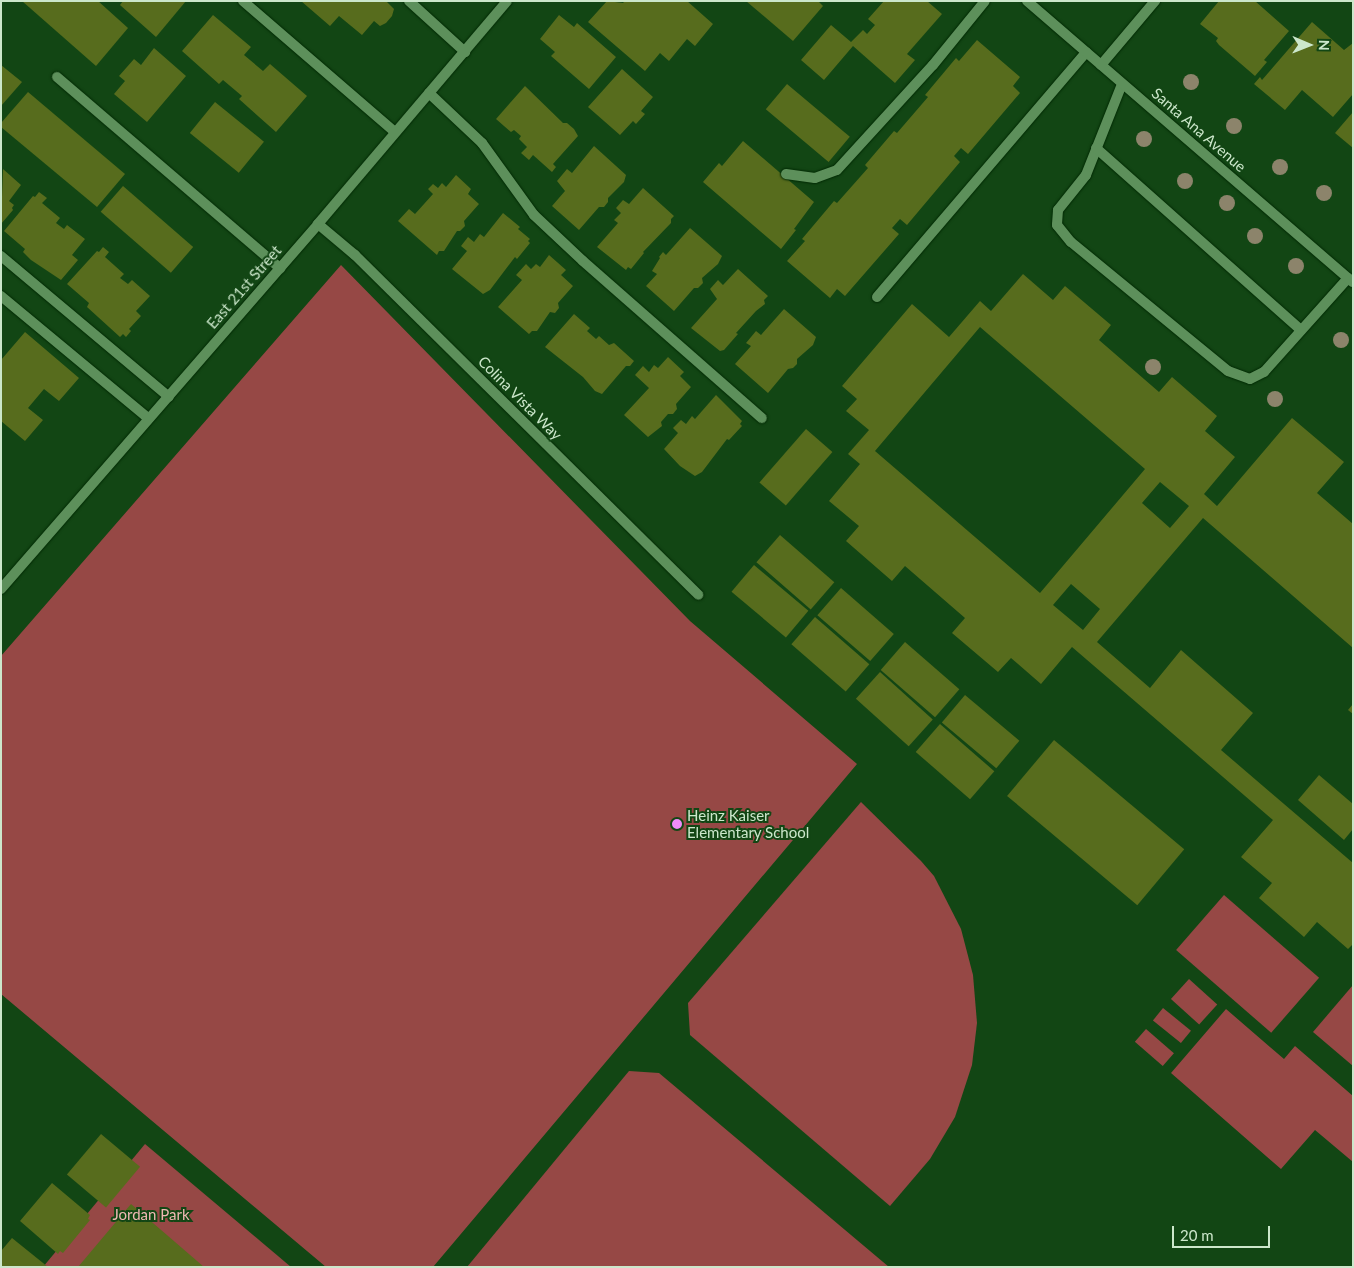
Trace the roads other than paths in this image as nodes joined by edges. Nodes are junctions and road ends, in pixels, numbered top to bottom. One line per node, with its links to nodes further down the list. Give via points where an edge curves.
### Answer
1 (243, 1): 13 (street)
2 (409, 1): 7 (street)
3 (507, 1): 7 (street, East 21st Street)
4 (985, 1): 15 (street, via 837,170 815,178)
5 (1026, 1): 8 (street, Santa Ana Avenue)
6 (1155, 1): 9 (street)
7 (465, 52): 12 (street, East 21st Street)
8 (1086, 52): 9 (street, Santa Ana Avenue); 21 (street)
9 (1101, 65): 11 (street, Santa Ana Avenue)
10 (57, 77): 18 (street)
11 (1122, 84): 14 (street); 19 (street, Santa Ana Avenue)
12 (429, 93): 13 (street, East 21st Street); 25 (street, via 482,143 534,215)
13 (395, 132): 16 (street, East 21st Street)
14 (1096, 148): 22 (street); 22 (street, via 1086,175 1058,210 1057,226 1071,242 1228,371 1250,379 1264,372)
15 (786, 174)
16 (318, 224): 18 (street, East 21st Street); 27 (street, Colina Vista Way, via 355,254)
17 (1, 256): 23 (street)
18 (280, 268): 23 (street, East 21st Street)
19 (1350, 280): 22 (street)
20 (1, 296): 24 (street)
21 (877, 297)
22 (1301, 330)
23 (169, 397): 24 (street, East 21st Street)
24 (149, 418): 26 (street, East 21st Street)
25 (762, 418)
26 (1, 589)
27 (698, 595)

